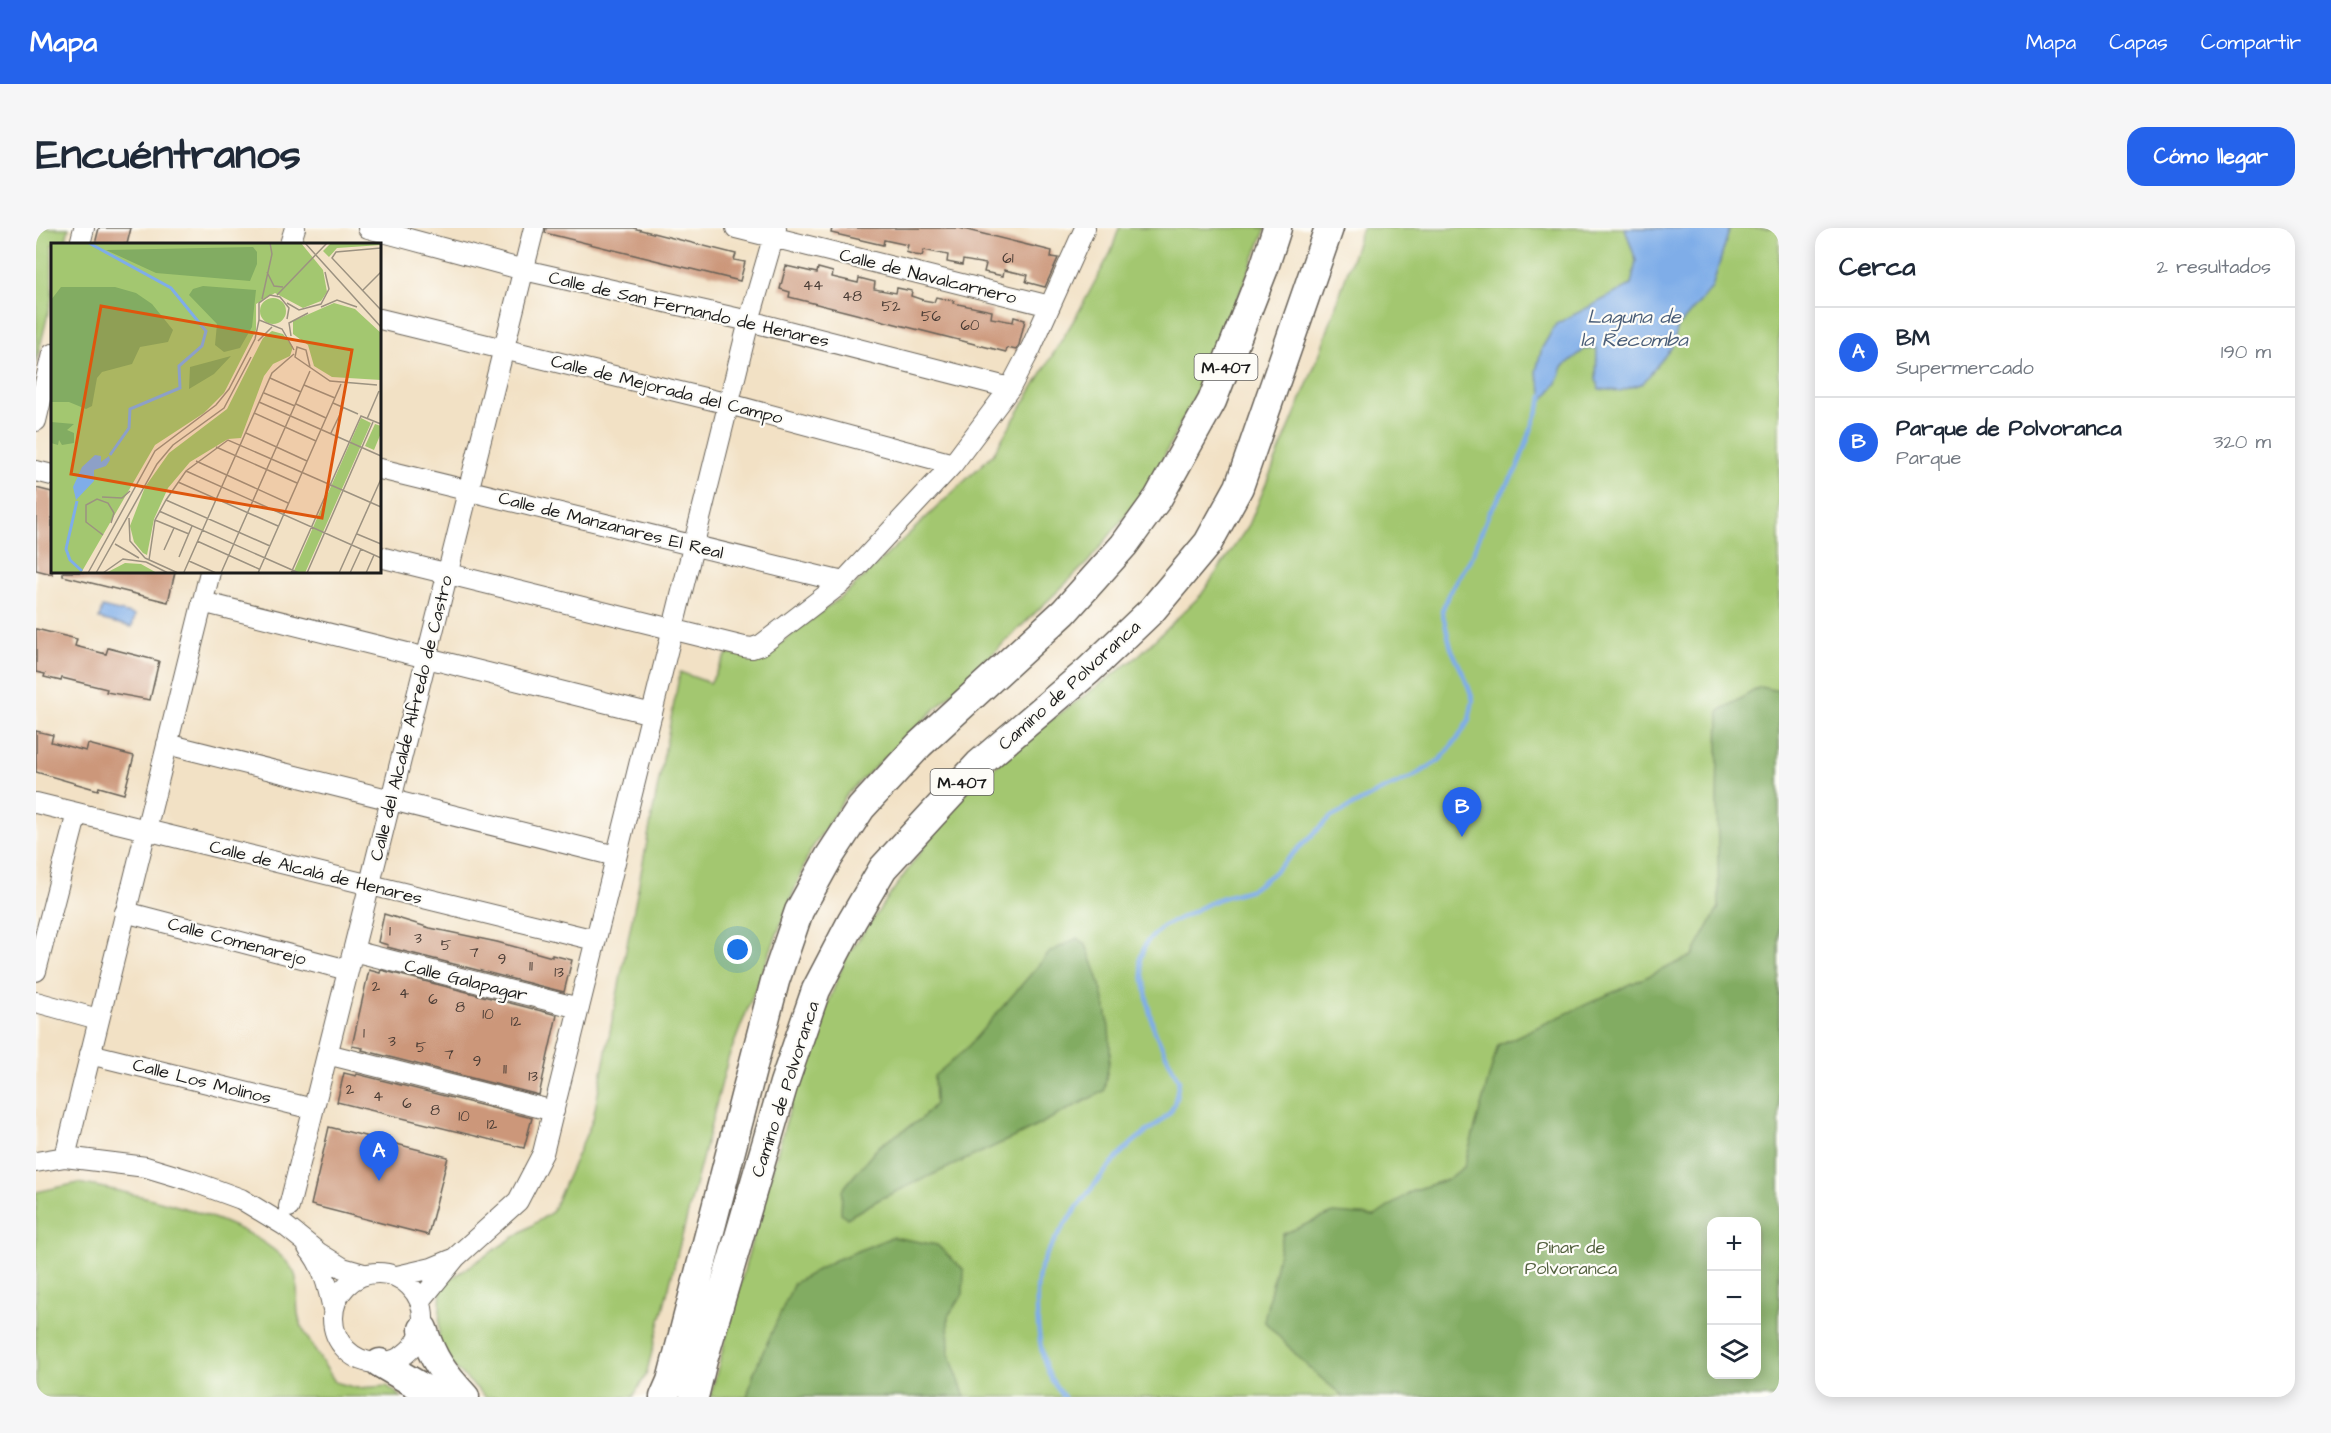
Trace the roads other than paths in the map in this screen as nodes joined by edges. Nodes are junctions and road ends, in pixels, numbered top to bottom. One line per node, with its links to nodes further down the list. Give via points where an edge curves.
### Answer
1 (84, 228): 11 (street)
2 (295, 228): 12 (street)
3 (368, 228): 13 (street, Calle de San Fernando de Henares)
4 (534, 228): 13 (street, Calle del Alcalde Alfredo de Castro)
5 (736, 228): 10 (street, Calle de Navalcarnero)
6 (1085, 228): 14 (street)
7 (1277, 228): 68 (highway, Camino de Polvoranca / M-407, via 1212,401 1158,498 1124,545 1064,612 919,745 861,808 800,911 772,992)
8 (1329, 228): 26 (highway, Camino de Polvoranca / M-407)
9 (1342, 228): 26 (highway, M-407, via 1269,444)
10 (775, 233): 14 (street, Calle de Navalcarnero); 16 (street)
11 (80, 243)
12 (291, 243)
13 (524, 270): 16 (street, Calle de San Fernando de Henares); 17 (street, Calle del Alcalde Alfredo de Castro)
14 (1050, 306): 19 (street)
15 (381, 319): 17 (street, Calle de Mejorada del Campo)
16 (749, 321): 19 (street, Calle de San Fernando de Henares); 20 (street)
17 (503, 349): 20 (street, Calle de Mejorada del Campo); 27 (street, Calle del Alcalde Alfredo de Castro)
18 (51, 358): 21 (street)
19 (1010, 388): 22 (street)
20 (729, 404): 22 (street, Calle de Mejorada del Campo); 28 (street)
21 (36, 421)
22 (953, 464): 32 (street)
23 (381, 469): 27 (street, Calle de Manzanares El Real)
24 (36, 471): 25 (street)
25 (51, 475)
26 (1239, 487): 69 (highway, Camino de Polvoranca / M-407, via 1208,543 1152,610 1088,671 979,764 884,868 852,921 816,990 784,1083)
27 (468, 490): 28 (street, Calle de Manzanares El Real); 31 (street, Calle del Alcalde Alfredo de Castro)
28 (694, 545): 32 (street, Calle de Manzanares El Real); 34 (street)
29 (381, 557): 31 (street)
30 (210, 573): 33 (street)
31 (447, 575): 34 (street); 35 (street, Calle del Alcalde Alfredo de Castro)
32 (843, 582): 34 (street, via 766,642 752,648)
33 (202, 602): 35 (street); 37 (street)
34 (673, 630): 36 (street)
35 (427, 657): 36 (street); 38 (street, Calle del Alcalde Alfredo de Castro)
36 (652, 714): 42 (street)
37 (167, 744): 38 (street); 41 (street)
38 (391, 800): 42 (street); 43 (street, Calle del Alcalde Alfredo de Castro)
39 (36, 803): 40 (street, Calle de Alcalá de Henares)
40 (77, 813): 41 (street, Calle de Alcalá de Henares); 47 (street)
41 (145, 830): 43 (street, Calle de Alcalá de Henares); 44 (street)
42 (616, 856): 45 (street)
43 (369, 886): 45 (street, Calle de Alcalá de Henares); 46 (street, Calle del Alcalde Alfredo de Castro)
44 (125, 912): 46 (street, Calle Comenarejo); 50 (street)
45 (595, 940): 49 (street)
46 (351, 960): 49 (street, Calle Galapagar); 52 (street, Calle del Alcalde Alfredo de Castro)
47 (36, 971)
48 (36, 1002): 50 (street)
49 (579, 1008): 54 (street)
50 (98, 1019): 51 (street)
51 (90, 1054): 53 (street, Calle Los Molinos); 55 (street)
52 (327, 1054): 53 (street, Calle del Alcalde Alfredo de Castro); 54 (street)
53 (314, 1108): 57 (street, Calle del Alcalde Alfredo de Castro)
54 (554, 1111): 59 (street, via 543,1153 518,1201)
55 (65, 1157): 56 (street); 58 (street, via 146,1167 189,1180 241,1199)
56 (36, 1162)
57 (289, 1207)
58 (294, 1233): 60 (street, via 343,1268); 63 (street, via 314,1255 326,1280)
59 (456, 1257): 61 (street, via 432,1268); 62 (street)
60 (364, 1274): 61 (street); 63 (street, via 344,1287)
61 (397, 1276): 62 (street)
62 (421, 1300): 64 (street)
63 (333, 1309): 65 (street, via 336,1336 344,1347 366,1362)
64 (423, 1329): 65 (street, via 407,1353); 67 (highway, via 440,1371)
65 (380, 1363): 66 (highway)
66 (433, 1397)
67 (465, 1397)
68 (664, 1397)
69 (694, 1397)

